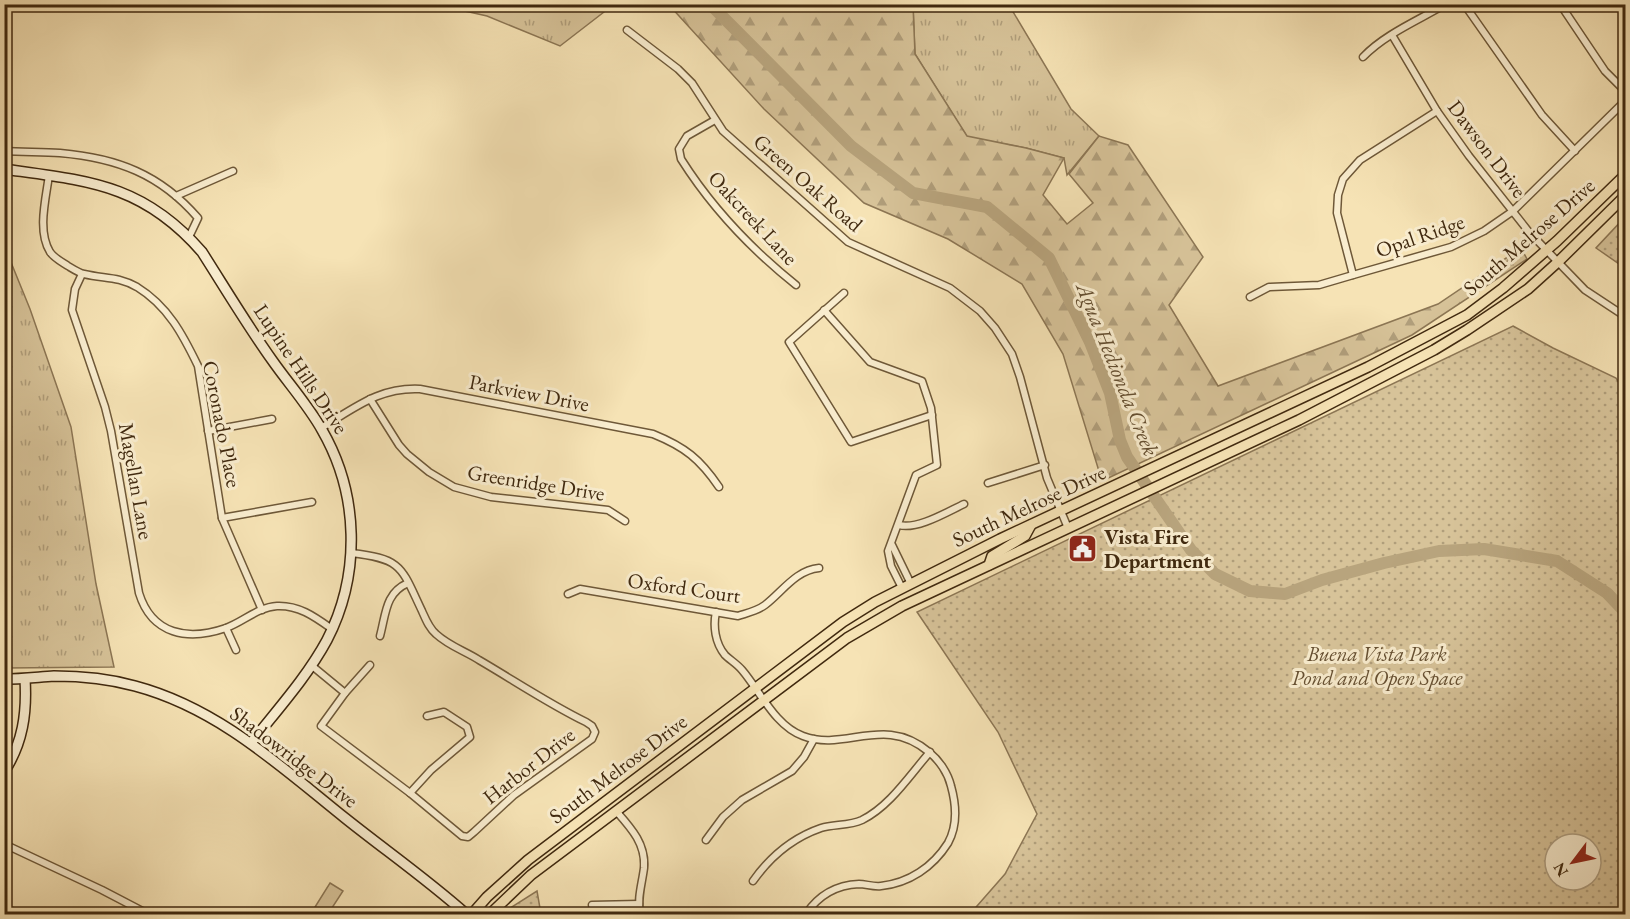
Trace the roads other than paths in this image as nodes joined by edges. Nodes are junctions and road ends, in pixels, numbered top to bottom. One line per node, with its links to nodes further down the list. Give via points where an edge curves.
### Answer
1 (1446, 4): 5 (street)
2 (1464, 4): 12 (street, via 1542,115)
3 (1560, 4): 7 (street, via 1605,70)
4 (627, 30): 10 (street, Green Oak Road, via 692,83)
5 (1392, 35): 6 (street); 9 (street, Dawson Drive)
6 (1363, 57)
7 (1626, 92)
8 (1626, 100): 12 (street, Opal Ridge)
9 (1437, 111): 19 (street, Dawson Drive); 24 (street, via 1360,160 1343,179 1337,213)
10 (716, 120): 25 (street, Oakcreek Lane, via 687,136 679,149 681,159 721,214); 35 (street, Green Oak Road, via 723,131 848,242 950,288 980,311 1012,354)
11 (4, 151): 18 (street, via 58,153 118,163 150,177)
12 (1575, 151): 19 (street, Opal Ridge)
13 (4, 169): 16 (street, Lupine Hills Drive)
14 (233, 171): 18 (street)
15 (1626, 174): 21 (main road, South Melrose Drive)
16 (49, 175): 20 (street, Lupine Hills Drive, via 123,192 153,208); 23 (street, Coronado Place, via 44,219 46,242 51,254)
17 (1626, 195): 22 (main road, South Melrose Drive)
18 (176, 196): 20 (street, via 198,218)
19 (1513, 210): 21 (street, Dawson Drive); 24 (street, Opal Ridge, via 1484,231 1451,247)
20 (189, 237): 33 (street, Lupine Hills Drive)
21 (1547, 249): 22 (street, Dawson Drive); 40 (main road, South Melrose Drive, via 1467,315 1368,367)
22 (1559, 261): 29 (street, Dawson Drive, via 1586,290); 45 (main road, South Melrose Drive, via 1528,289 1434,350 1299,420)
23 (82, 274): 34 (street, Coronado Place, via 117,278 138,288 176,323 198,366); 56 (street, Magellan Lane, via 72,310 105,407 142,604 154,620 175,632)
24 (1353, 275): 27 (street, Opal Ridge, via 1319,285 1269,287)
25 (796, 285)
26 (844, 293): 28 (street)
27 (1250, 297)
28 (824, 310): 31 (street, via 870,362 922,381); 31 (street, via 789,342 851,442)
29 (1626, 317)
30 (370, 399): 33 (street, Parkview Drive); 37 (street, Parkview Drive, via 393,390 420,389 653,434 691,454); 42 (street, Greenridge Drive, via 407,454 454,487 491,497 608,510)
31 (932, 415): 43 (street, via 937,465 916,475)
32 (272, 420): 34 (street)
33 (321, 428): 47 (street, Lupine Hills Drive, via 345,483)
34 (208, 430): 41 (street, Coronado Place)
35 (1045, 465): 36 (street); 40 (street, Green Oak Road)
36 (988, 483)
37 (719, 487)
38 (312, 502): 41 (street)
39 (964, 504): 43 (street, via 933,519 908,527)
40 (1060, 511): 44 (main road, South Melrose Drive); 45 (street, Green Oak Road)
41 (222, 518): 54 (street, Coronado Place)
42 (625, 521)
43 (899, 525): 46 (street)
44 (1031, 525): 48 (main road, via 1025,536 992,556); 51 (main road, South Melrose Drive)
45 (1068, 528): 48 (main road, South Melrose Drive)
46 (892, 545): 51 (street); 52 (street, via 889,557)
47 (351, 553): 50 (street, Harbor Drive, via 379,556 394,563); 57 (street, Lupine Hills Drive, via 344,598)
48 (990, 565): 66 (main road, South Melrose Drive, via 874,621)
49 (819, 568): 55 (street, Oxford Court, via 801,574 756,611 738,616)
50 (408, 583): 58 (street, via 390,596); 72 (street, Harbor Drive, via 435,634 586,722 595,732 591,739 514,795 468,837)
51 (911, 584): 52 (main road, South Melrose Drive)
52 (902, 588): 64 (main road, South Melrose Drive, via 843,622)
53 (568, 594): 55 (street, Oxford Court, via 580,589)
54 (262, 610): 56 (street, Magellan Lane); 57 (street, Magellan Lane, via 276,606 306,612)
55 (716, 612): 64 (street, via 716,637 724,653)
56 (226, 628): 59 (street)
57 (332, 629): 60 (street, Lupine Hills Drive)
58 (380, 636)
59 (236, 650)
60 (310, 665): 65 (street); 69 (street, Lupine Hills Drive)
61 (370, 665): 65 (street, Harbor Drive)
62 (4, 679): 63 (street, Shadowridge Drive)
63 (25, 679): 69 (street, Shadowridge Drive, via 89,678 135,686 203,712); 71 (street, via 21,738)
64 (755, 688): 66 (street); 83 (main road, South Melrose Drive, via 528,860)
65 (345, 693): 72 (street, Harbor Drive, via 321,726)
66 (764, 700): 68 (street, via 794,732); 73 (main road, South Melrose Drive)
67 (428, 716): 72 (street, via 444,712 467,727 470,737)
68 (814, 739): 70 (street, via 901,736); 74 (street, via 792,771 742,800)
69 (251, 743): 82 (street, Shadowridge Drive)
70 (930, 752): 76 (street, via 880,809 859,821 821,828 795,840 763,866); 86 (street, via 947,775 956,803 948,842 925,870 909,879 884,886 859,884 838,888 823,895)
71 (4, 772)
72 (410, 793)
73 (616, 811): 77 (street, via 639,840 644,867); 84 (main road, South Melrose Drive, via 531,875)
74 (706, 840)
75 (4, 844): 81 (street)
76 (753, 881)
77 (639, 904): 78 (street); 85 (street)
78 (592, 905)
79 (4, 907): 80 (street)
80 (18, 915)
81 (148, 915)
82 (465, 915)
83 (472, 915)
84 (490, 915)
85 (640, 915)
86 (806, 915)

